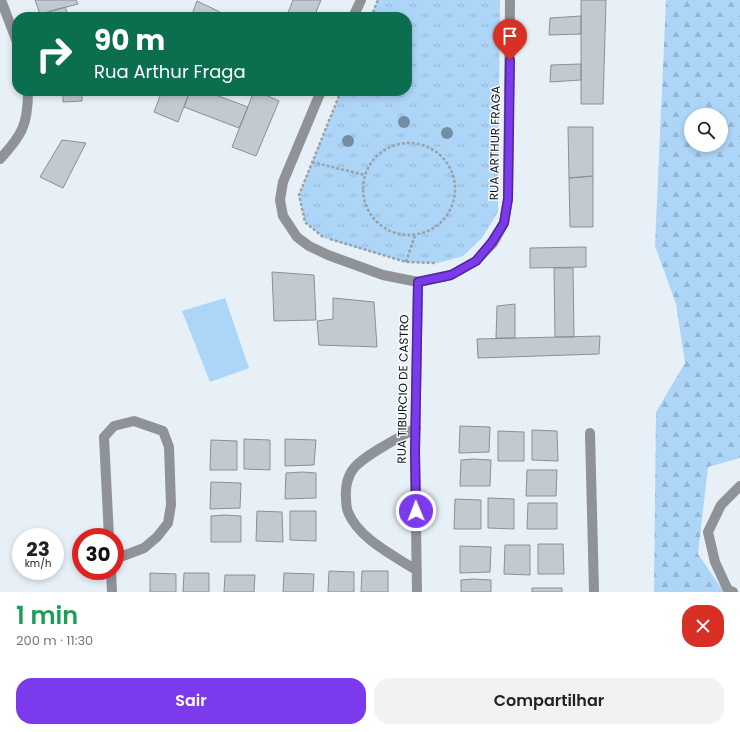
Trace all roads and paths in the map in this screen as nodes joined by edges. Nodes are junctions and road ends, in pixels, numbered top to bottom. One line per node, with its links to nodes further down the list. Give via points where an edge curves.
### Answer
1 (1, 0): 7 (street)
2 (361, 0): 5 (street)
3 (378, 0): 6 (path)
4 (510, 0): 17 (street, RUA ARTHUR FRAGA, via 508,199 504,223 476,261 451,275)
5 (355, 12)
6 (373, 12)
7 (12, 29)
8 (28, 96): 11 (street, via 24,126)
9 (319, 96): 17 (street, RUA ARTHUR FRAGA, via 282,182 280,200 283,216 297,237 309,246 383,275)
10 (339, 96): 12 (path)
11 (0, 159)
12 (312, 162): 13 (path); 15 (path, via 299,195 305,222 324,238)
13 (365, 175): 14 (path, via 363,190 366,206 374,218 385,228 399,234); 14 (path, via 372,162 383,151 396,144 412,143 427,146 440,154 450,165 456,195 451,209 442,222)
14 (415, 235): 15 (path)
15 (406, 262): 16 (path)
16 (438, 263)
17 (418, 282): 18 (street, RUA TIBURCIO DE CASTRO)
18 (416, 428): 23 (street, RUA TIBURCIO DE CASTRO); 23 (street, via 358,464 348,478 346,492 347,510 355,526)
19 (590, 432): 27 (street)
20 (740, 486): 28 (street, via 722,505 708,532 715,562 728,590)
21 (109, 528): 22 (street, via 104,437 114,426 134,421 164,431 169,447 171,505 168,523 144,548)
22 (124, 556)
23 (416, 570): 26 (street, RUA TIBURCIO DE CASTRO)
24 (111, 580): 25 (street)
25 (112, 592)
26 (416, 592)
27 (594, 592)
28 (733, 592)

